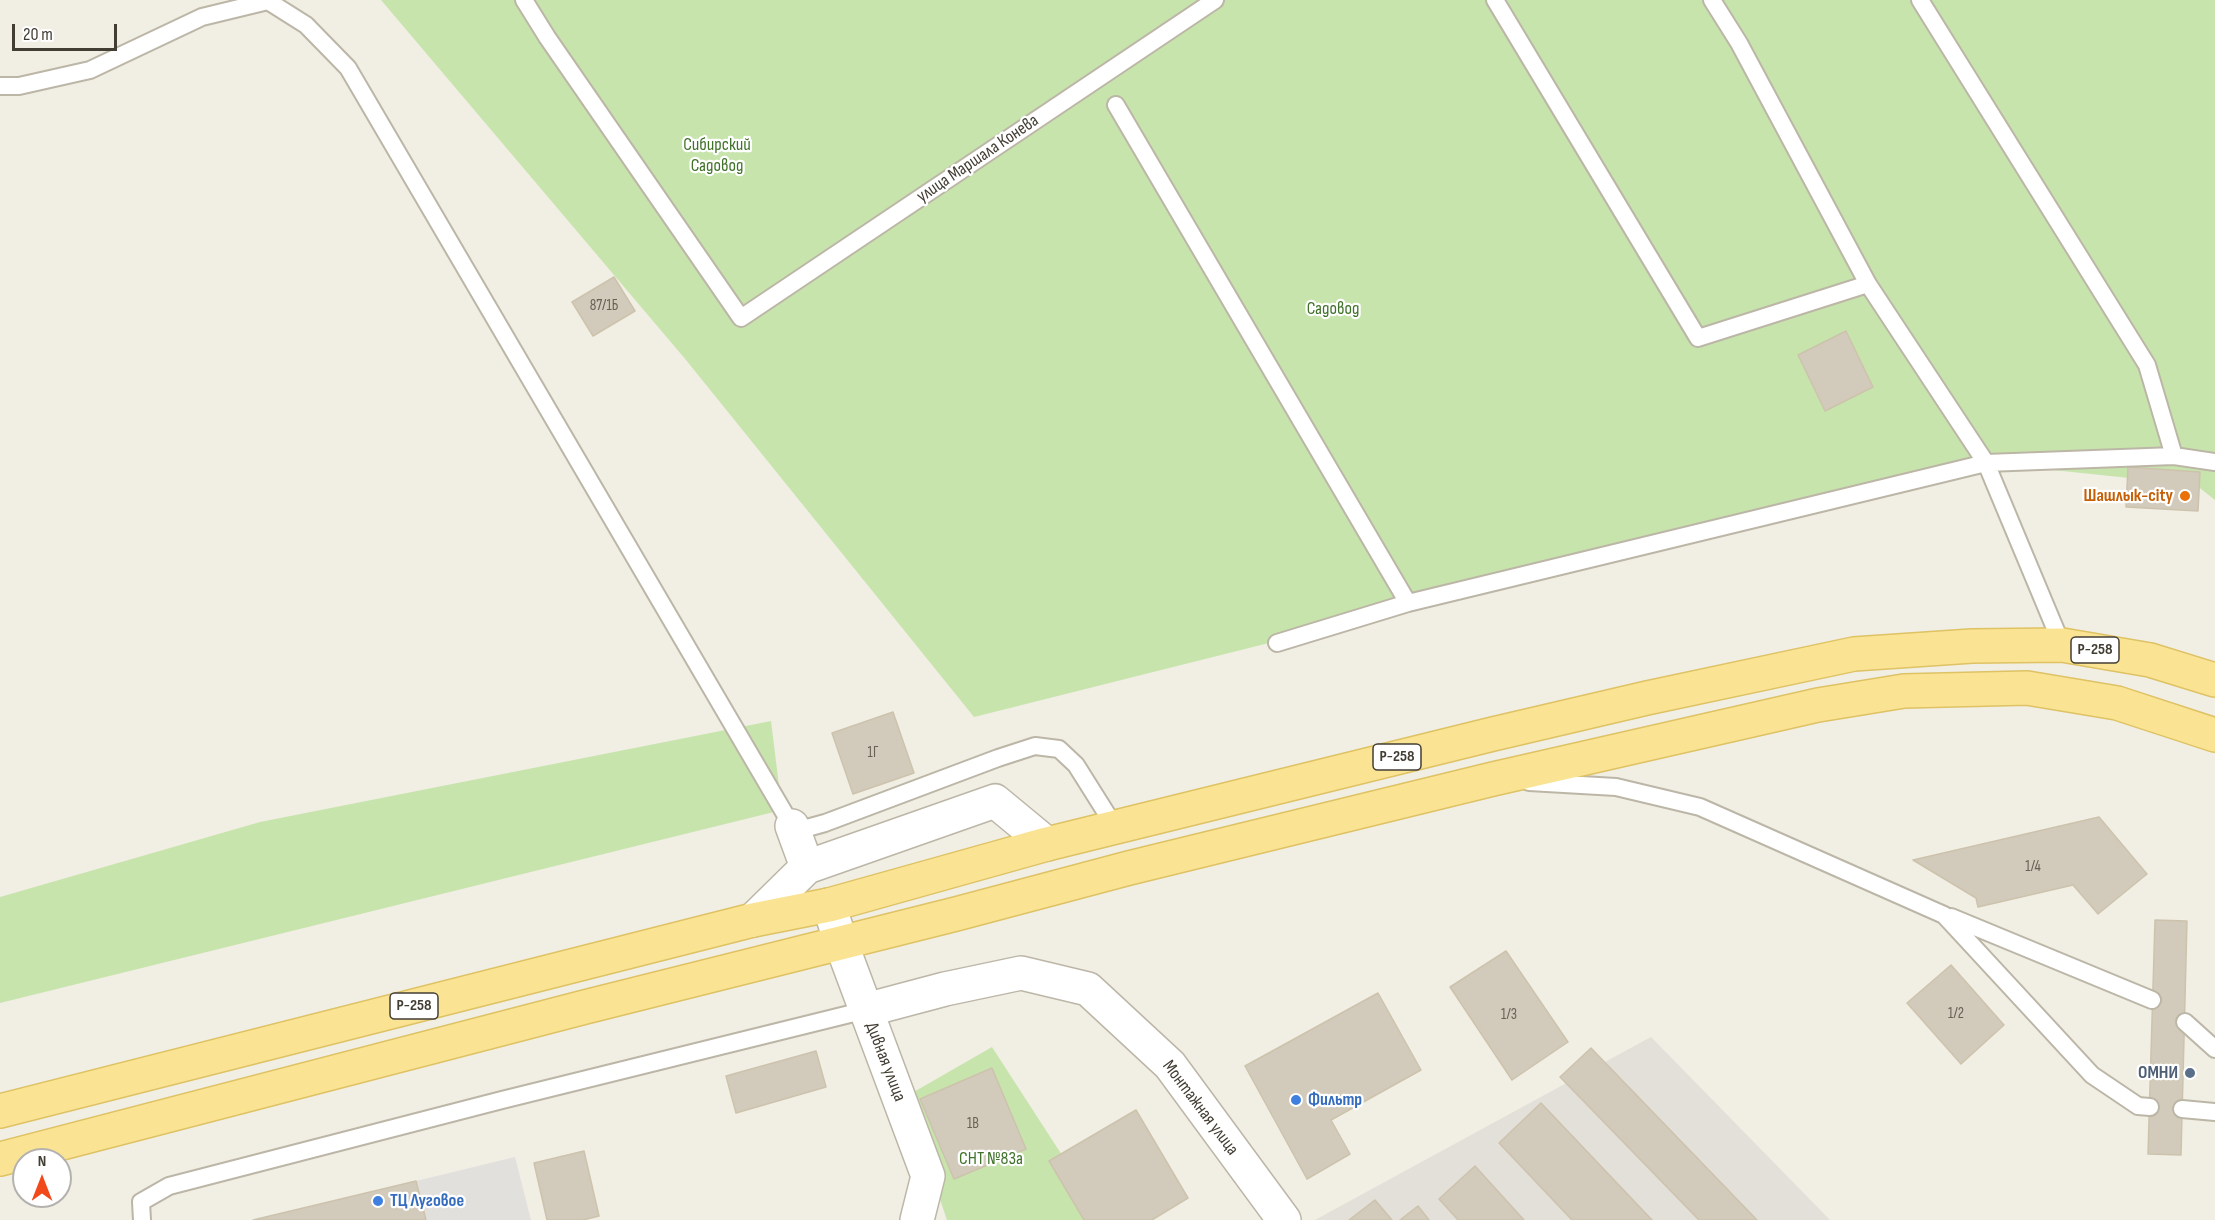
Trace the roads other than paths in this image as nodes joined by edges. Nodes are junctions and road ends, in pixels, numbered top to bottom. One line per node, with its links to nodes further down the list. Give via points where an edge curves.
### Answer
1 (524, 0): 2 (lane, улица Маршала Конева, via 741,318)
2 (1215, 0)
3 (1495, 0): 8 (lane, via 1698,338)
4 (1712, 0): 8 (lane)
5 (1920, 0): 9 (lane, via 2147,365)
6 (0, 86): 18 (lane, via 19,86 90,70 202,17 268,1 306,25 348,68)
7 (1116, 105): 12 (lane)
8 (1868, 284): 11 (lane)
9 (2174, 456): 10 (lane); 11 (lane)
10 (2215, 462)
11 (1986, 463): 12 (lane); 14 (lane)
12 (1408, 603): 13 (lane)
13 (1277, 643)
14 (2062, 645): 15 (main road, Р-258, via 2150,660); 19 (main road, Р-258, via 1854,654 1635,700)
15 (2215, 680)
16 (2215, 735): 17 (main road, via 2116,703 2026,688 1904,691 1818,705)
17 (1493, 780): 23 (lane, via 1616,787 1700,807); 25 (main road)
18 (792, 826): 19 (lane, via 807,828 825,823 1035,746 1059,748 1076,765); 21 (street)
19 (1115, 827): 20 (main road, Р-258)
20 (1047, 844): 21 (street, via 995,801); 22 (main road, Р-258)
21 (807, 867): 24 (street)
22 (829, 904): 24 (main road, Р-258); 25 (street, Дивная улица)
23 (1944, 915): 26 (lane); 30 (lane, via 2092,1075 2138,1106)
24 (753, 920): 32 (main road, Р-258)
25 (841, 943): 27 (street, Дивная улица); 34 (main road)
26 (2152, 1000)
27 (866, 1010): 35 (lane, via 169,1186 141,1202); 36 (street, Дивная улица, via 928,1176); 37 (street, Монтажная улица, via 1020,974 1088,989 1170,1065)
28 (2185, 1022): 29 (lane)
29 (2215, 1048)
30 (2150, 1107)
31 (2182, 1109): 33 (lane)
32 (0, 1111)
33 (2215, 1112)
34 (0, 1159)
35 (142, 1220)
36 (917, 1220)
37 (1284, 1220)

